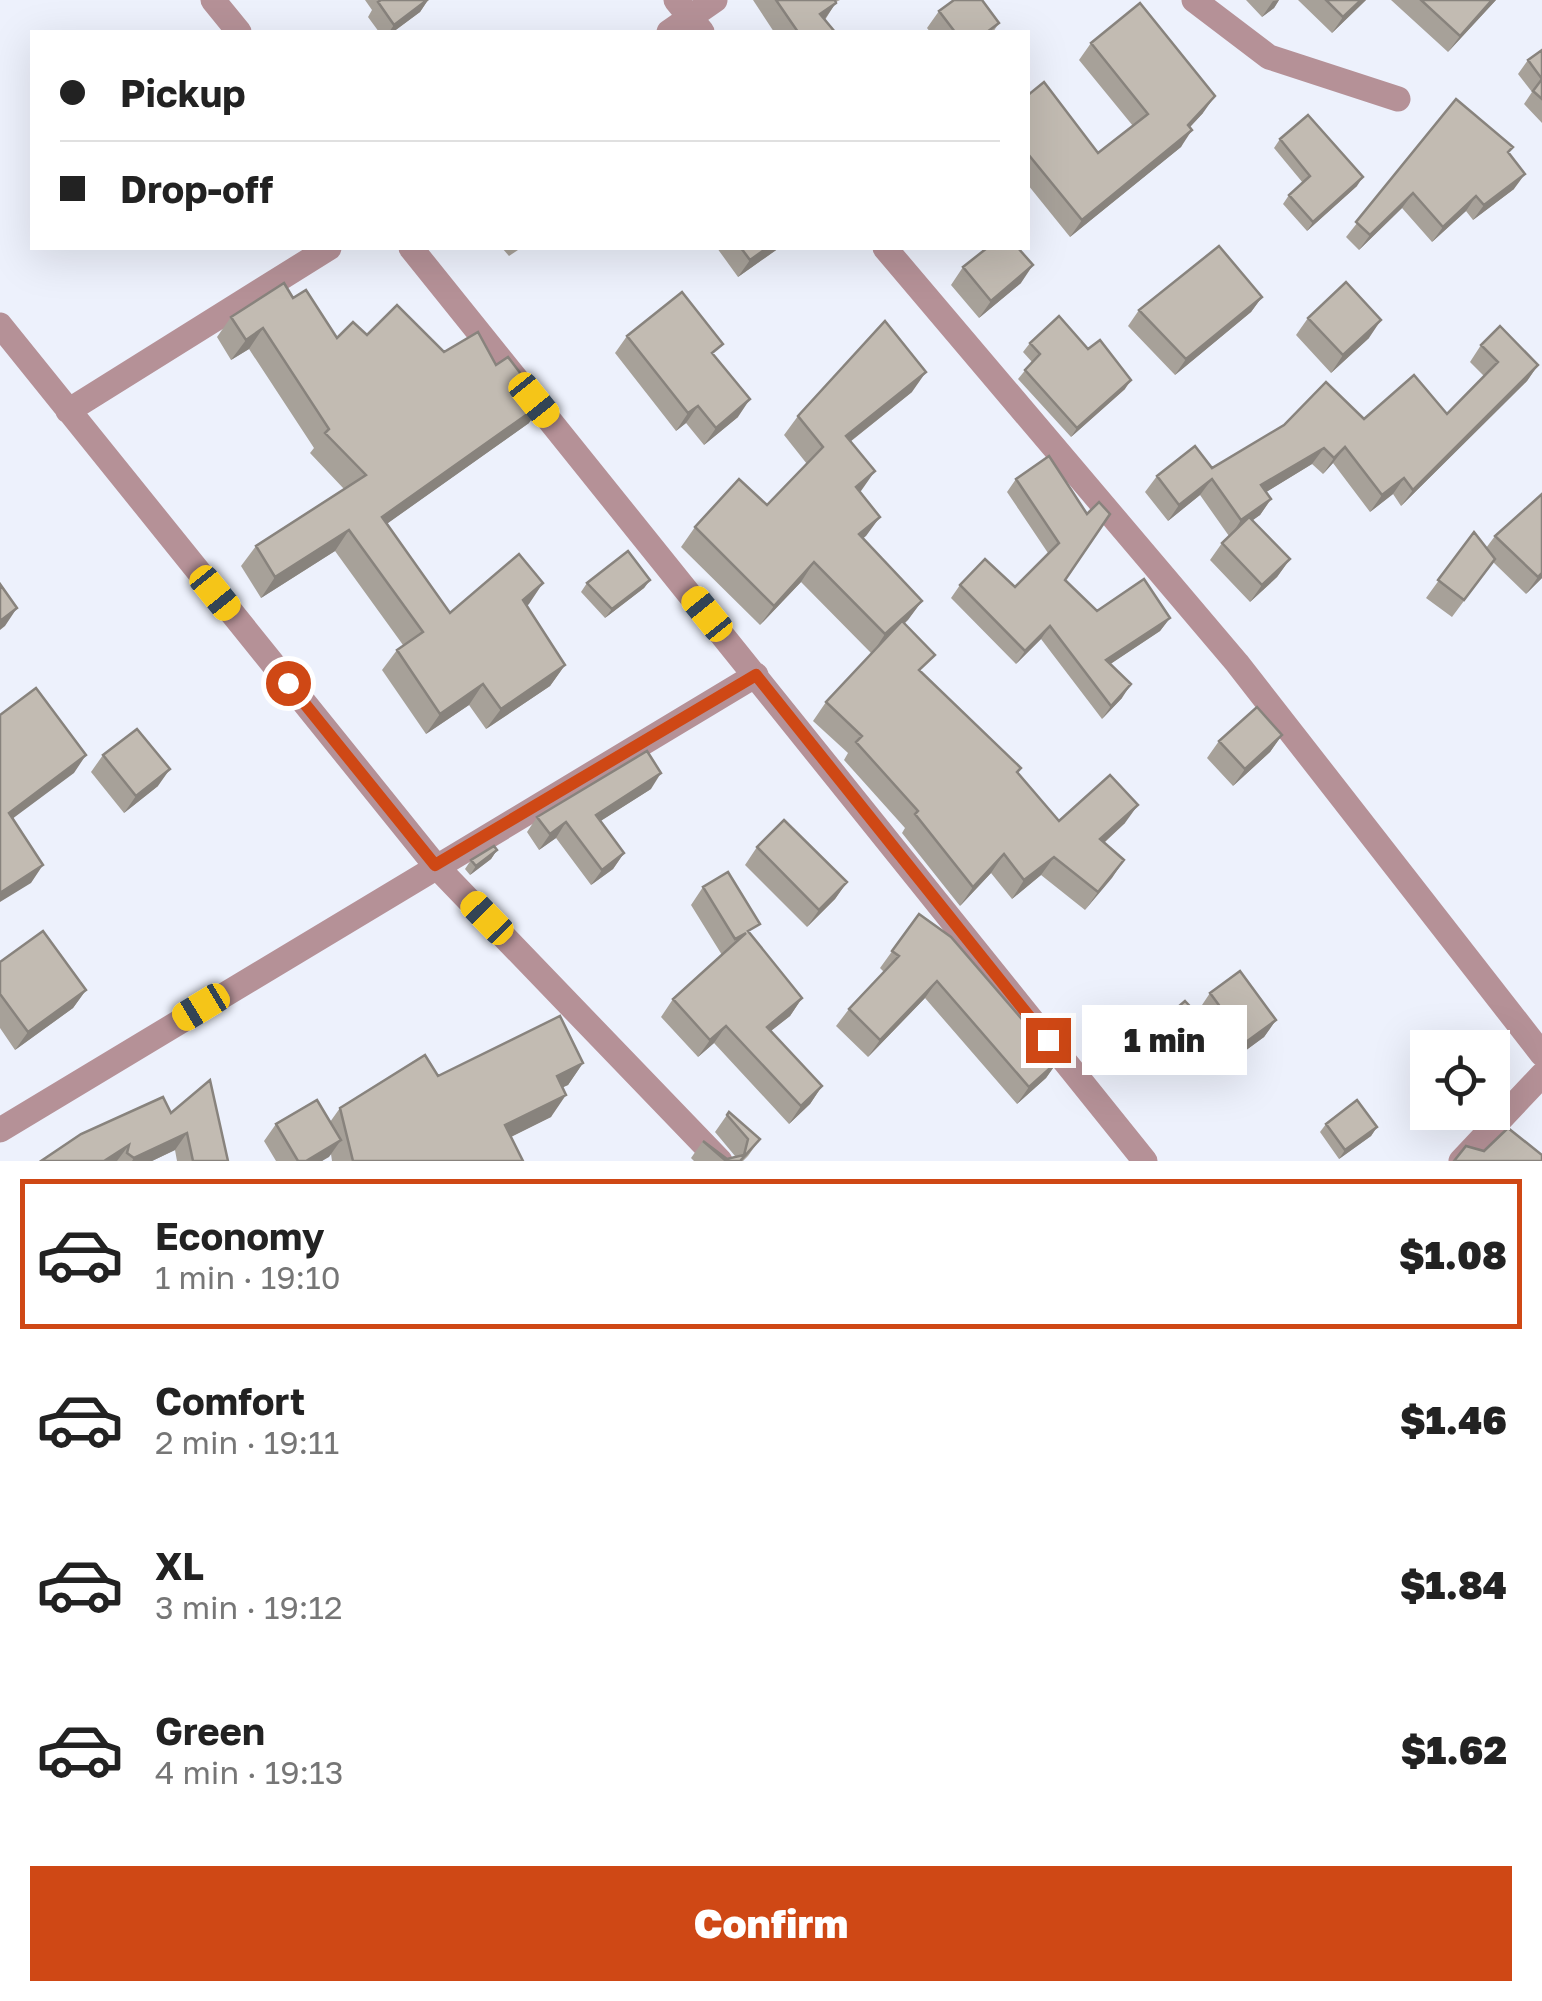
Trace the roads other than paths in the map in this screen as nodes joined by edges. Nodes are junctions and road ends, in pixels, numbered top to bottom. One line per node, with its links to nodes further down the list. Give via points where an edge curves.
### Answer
1 (212, 0): 5 (street)
2 (715, 0): 4 (street)
3 (1194, 0): 6 (street, via 1269,58)
4 (684, 21)
5 (236, 30)
6 (1398, 99)
7 (326, 250): 11 (street)
8 (413, 250): 12 (street)
9 (887, 250): 14 (street, via 1237,663)
10 (0, 326): 11 (street)
11 (68, 411): 13 (street)
12 (756, 675): 13 (street); 18 (street)
13 (435, 865): 16 (street); 17 (street)
14 (1542, 1054)
15 (1542, 1075): 19 (street)
16 (0, 1130)
17 (720, 1161)
18 (1144, 1161)
19 (1462, 1161)

